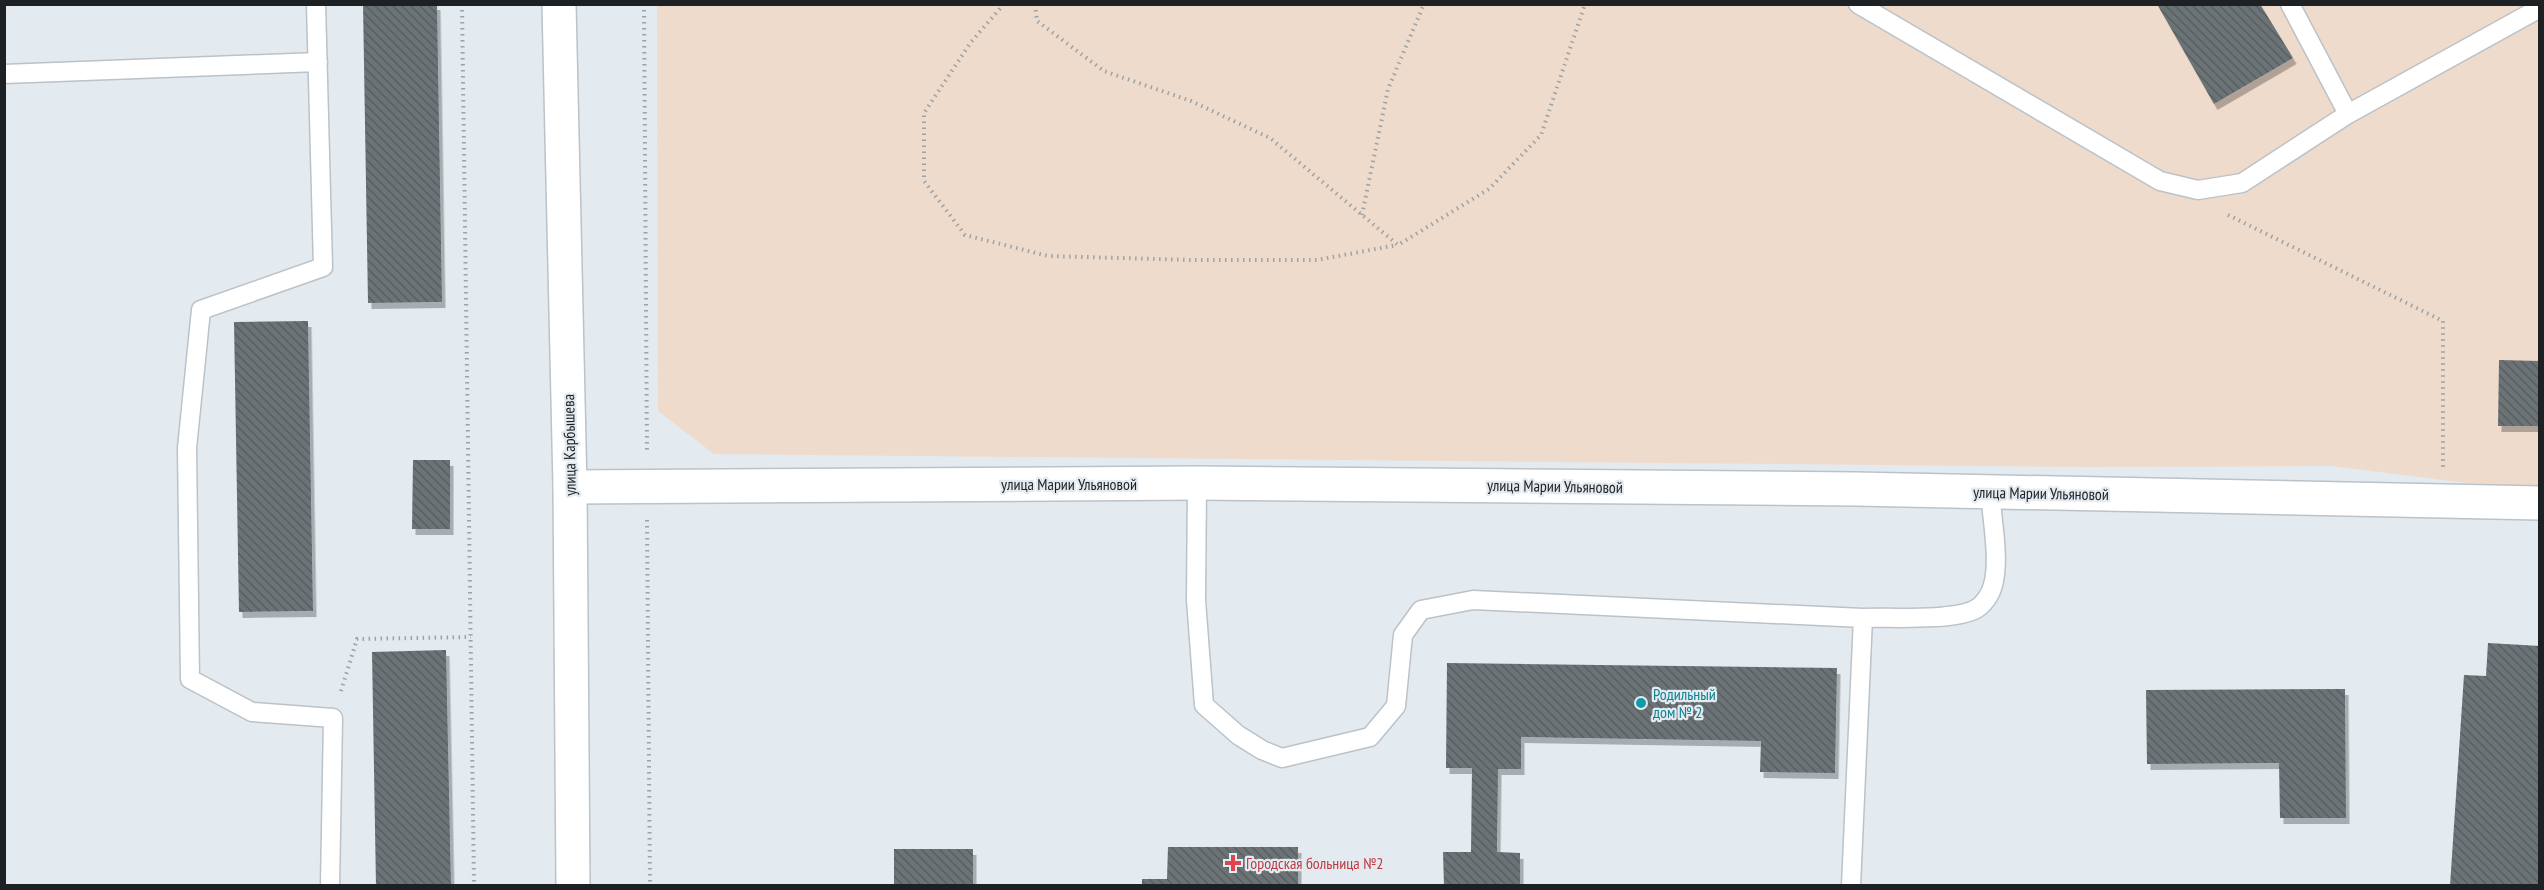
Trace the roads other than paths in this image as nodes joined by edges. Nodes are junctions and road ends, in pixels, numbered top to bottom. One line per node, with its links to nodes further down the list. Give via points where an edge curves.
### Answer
1 (316, 4): 6 (lane)
2 (560, 4): 10 (street, улица Карбышева)
3 (1858, 4): 8 (lane, via 2160,182 2198,190 2242,183)
4 (2290, 4): 8 (lane)
5 (2540, 8): 8 (lane)
6 (318, 62): 7 (lane); 14 (lane, via 323,267 201,310 187,448 190,679 252,712 333,718)
7 (4, 74)
8 (2348, 114)
9 (1197, 483): 10 (street, улица Марии Ульяновой); 11 (street, улица Марии Ульяновой); 13 (lane, via 1196,600 1204,705 1238,735 1282,758 1370,737 1396,706 1402,636 1421,610 1473,600)
10 (570, 487): 15 (street, улица Карбышева)
11 (1990, 492): 12 (street, улица Марии Ульяновой); 13 (lane, via 1995,570 1993,586 1984,603 1954,615)
12 (2540, 504)
13 (1863, 618): 16 (lane)
14 (330, 885)
15 (573, 885)
16 (1851, 885)

